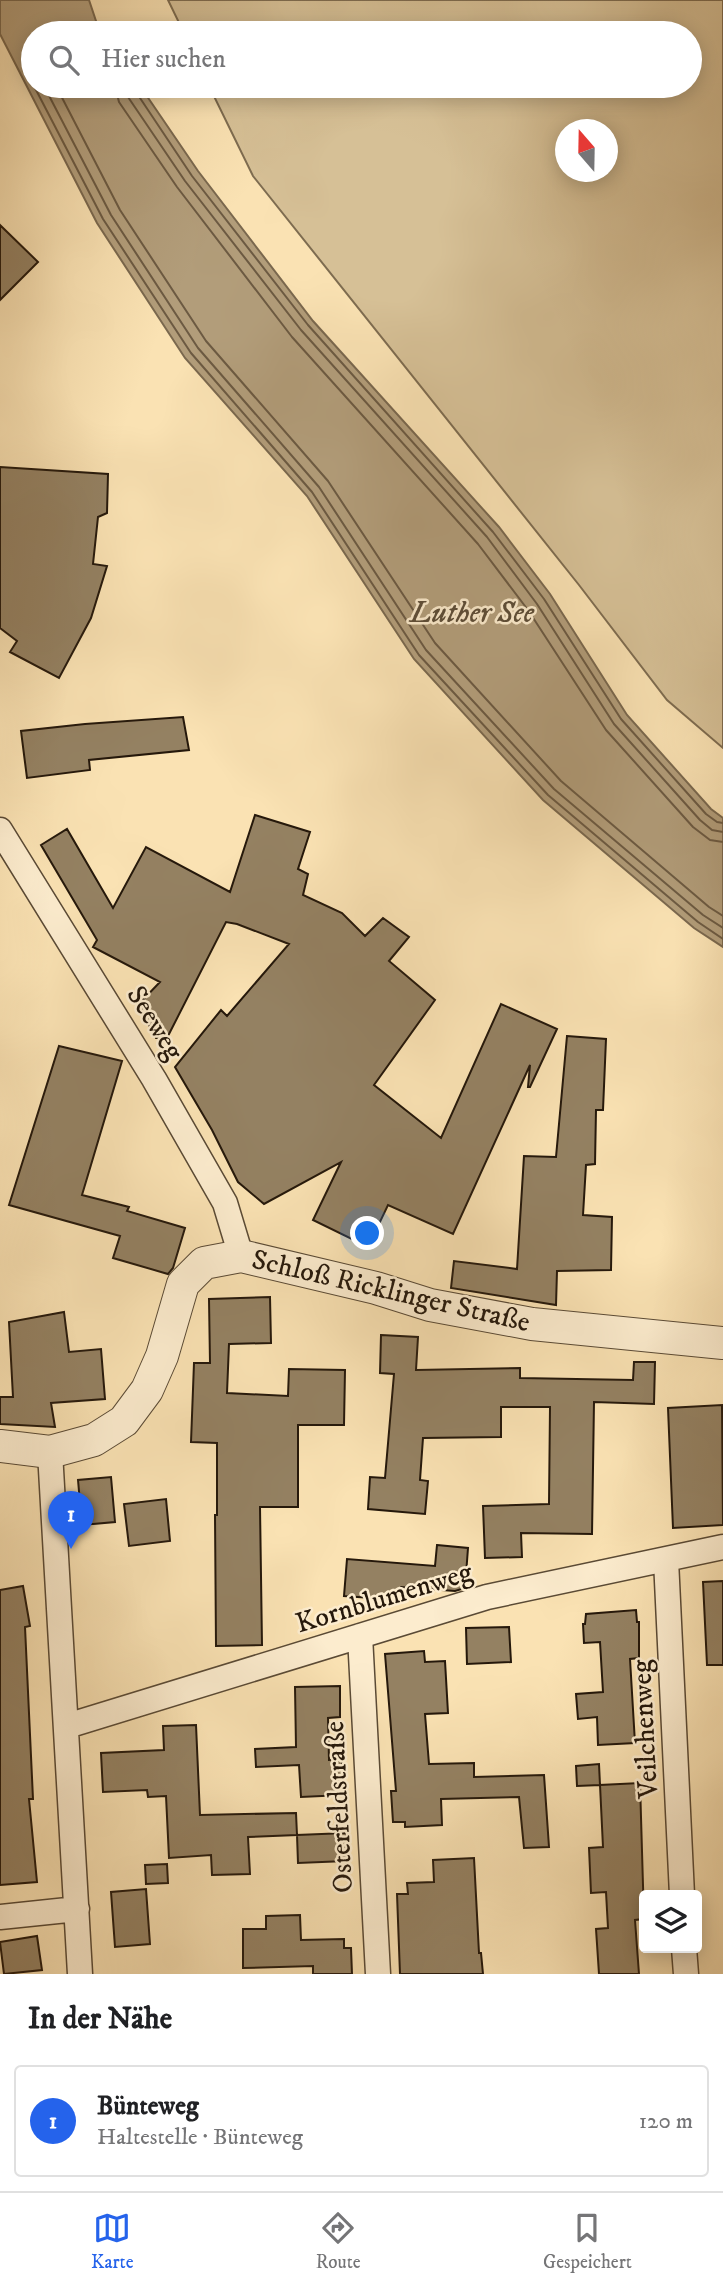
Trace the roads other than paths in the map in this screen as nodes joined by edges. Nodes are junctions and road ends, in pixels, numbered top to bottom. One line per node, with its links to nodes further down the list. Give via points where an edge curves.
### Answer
1 (0, 831): 2 (street, Seeweg, via 219,1192)
2 (241, 1256): 3 (street, Schloß Ricklinger Straße, via 430,1305 519,1322); 5 (street, Schloß Ricklinger Straße, via 204,1263 183,1284 158,1367 124,1421 94,1440)
3 (723, 1343)
4 (0, 1446): 5 (street, Schloß Ricklinger Straße)
5 (50, 1452): 9 (street)
6 (723, 1547): 7 (street, Kornblumenweg)
7 (666, 1559): 8 (street, Kornblumenweg, via 486,1597); 10 (street, Veilchenweg)
8 (360, 1636): 9 (street, Kornblumenweg); 15 (street, Osterfeldstraße)
9 (67, 1726): 11 (street)
10 (682, 1890)
11 (77, 1909): 12 (street); 14 (street)
12 (0, 1917)
13 (684, 1953): 16 (street)
14 (80, 1974)
15 (378, 1974)
16 (685, 1974)

